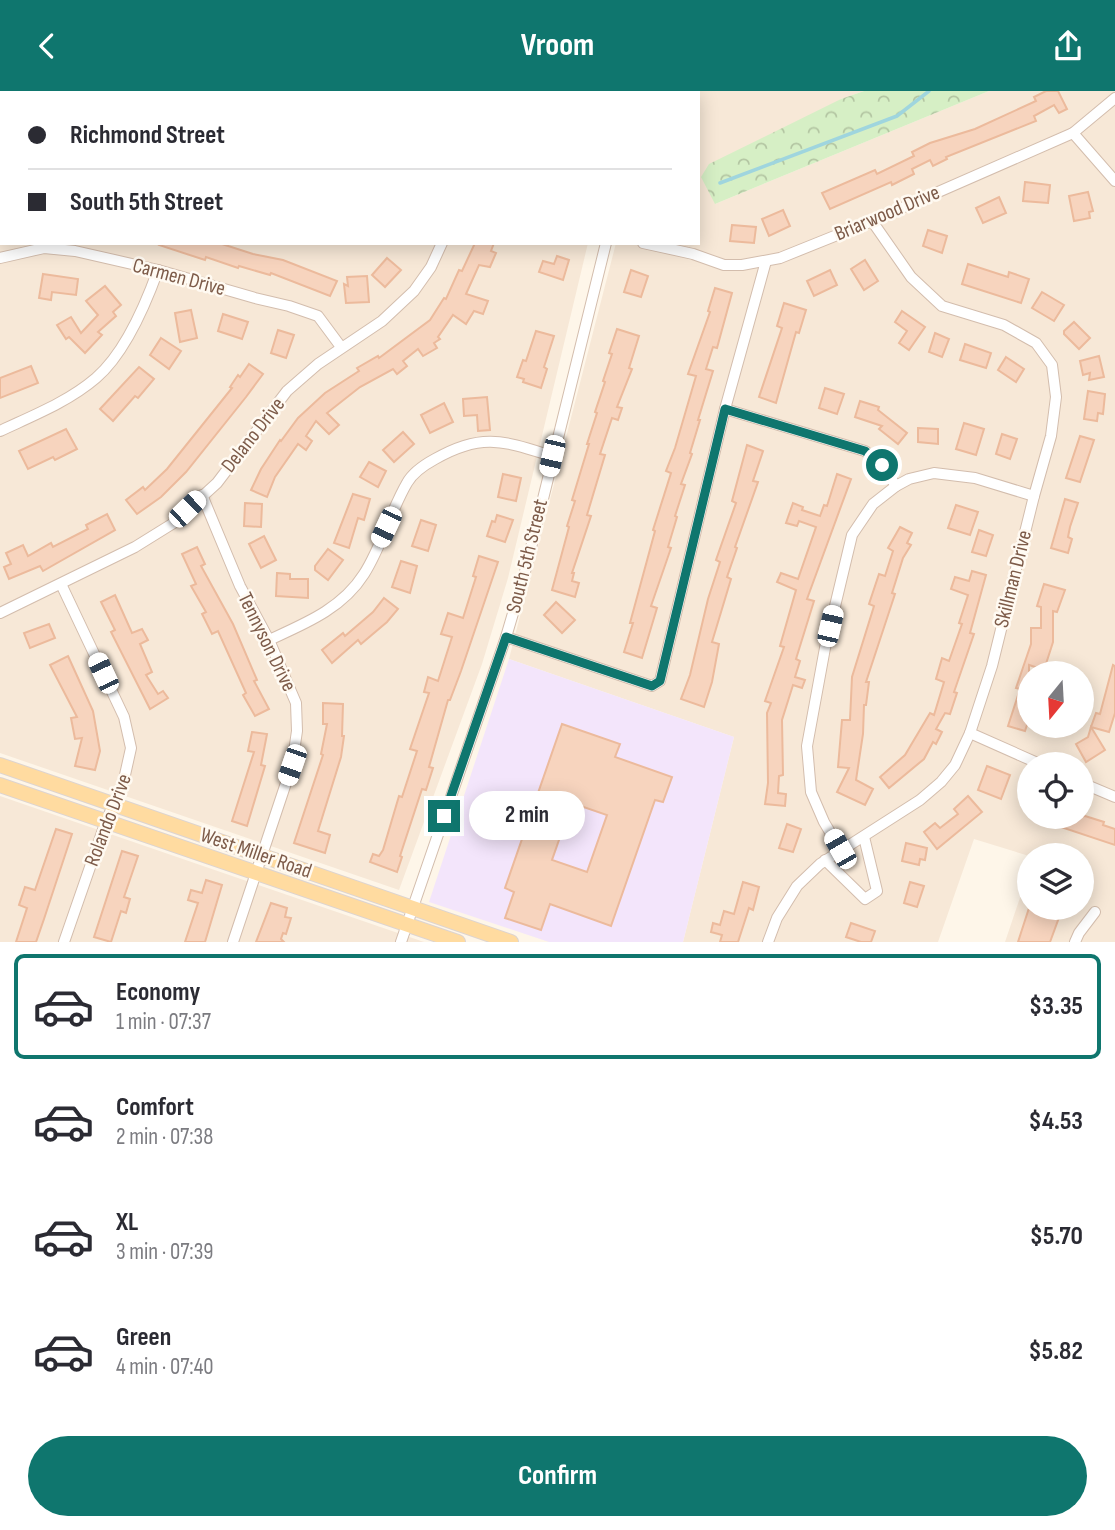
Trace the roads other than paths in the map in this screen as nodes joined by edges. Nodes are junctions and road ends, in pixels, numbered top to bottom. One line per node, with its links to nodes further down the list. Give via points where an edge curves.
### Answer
1 (1115, 98): 2 (street, Briarwood Drive)
2 (1073, 133): 3 (street); 4 (street, Briarwood Drive)
3 (1115, 181)
4 (872, 221): 9 (street, Briarwood Drive); 17 (street, Skillman Drive, via 930,297 942,306 1015,330 1036,343 1052,365 1056,397 1051,436)
5 (441, 245): 11 (street, Delano Drive, via 414,291 382,321)
6 (605, 245): 14 (street, South 5th Street)
7 (652, 245): 9 (street, Briarwood Drive, via 724,265)
8 (0, 258): 10 (street, Carmen Drive, via 44,248)
9 (766, 261): 12 (street)
10 (158, 270): 11 (street, Carmen Drive, via 318,316); 13 (street, via 131,331 97,377 51,407)
11 (341, 347): 16 (street, Delano Drive, via 287,391 217,483)
12 (725, 409): 15 (street, via 865,451); 20 (street, via 660,681 652,686)
13 (0, 431)
14 (552, 456): 20 (street, South 5th Street); 21 (street, via 506,442 481,441 453,448 422,466 408,480 363,575 342,599 318,618)
15 (896, 486): 17 (street, via 934,473 975,478); 31 (street, via 873,504 852,535 807,746 811,792)
16 (202, 495): 18 (street, Delano Drive, via 172,523 135,547); 21 (street, Tennyson Drive, via 240,586)
17 (1034, 496): 22 (street, Skillman Drive, via 992,666)
18 (61, 583): 19 (street, Delano Drive); 28 (street, Rolando Drive, via 124,717 131,748)
19 (0, 613)
20 (506, 637): 35 (street, South 5th Street)
21 (269, 640): 32 (street, Tennyson Drive, via 296,703 298,731 292,765)
22 (970, 733): 23 (street); 30 (street, Skillman Drive, via 941,782)
23 (1017, 754)
24 (0, 765): 28 (main road, West Miller Road)
25 (0, 785): 29 (main road, West Miller Road)
26 (1094, 787): 27 (street)
27 (1115, 797)
28 (114, 804): 29 (street, Rolando Drive); 32 (main road, West Miller Road)
29 (106, 821): 34 (main road, West Miller Road); 38 (street, Rolando Drive)
30 (864, 837): 31 (street, Skillman Drive); 33 (street, via 877,891 865,899)
31 (840, 849): 33 (street, Skillman Drive)
32 (261, 855): 34 (street, Tennyson Drive); 35 (main road, West Miller Road)
33 (825, 860): 43 (street, Skillman Drive, via 797,886)
34 (255, 872): 37 (main road, West Miller Road); 39 (street, Tennyson Drive)
35 (413, 907): 37 (street, South 5th Street); 42 (main road, West Miller Road)
36 (1095, 912): 44 (street)
37 (407, 924): 40 (street, South 5th Street); 41 (main road, West Miller Road)
38 (64, 942)
39 (233, 942)
40 (401, 942)
41 (458, 942)
42 (511, 942)
43 (768, 942)
44 (1075, 942)

